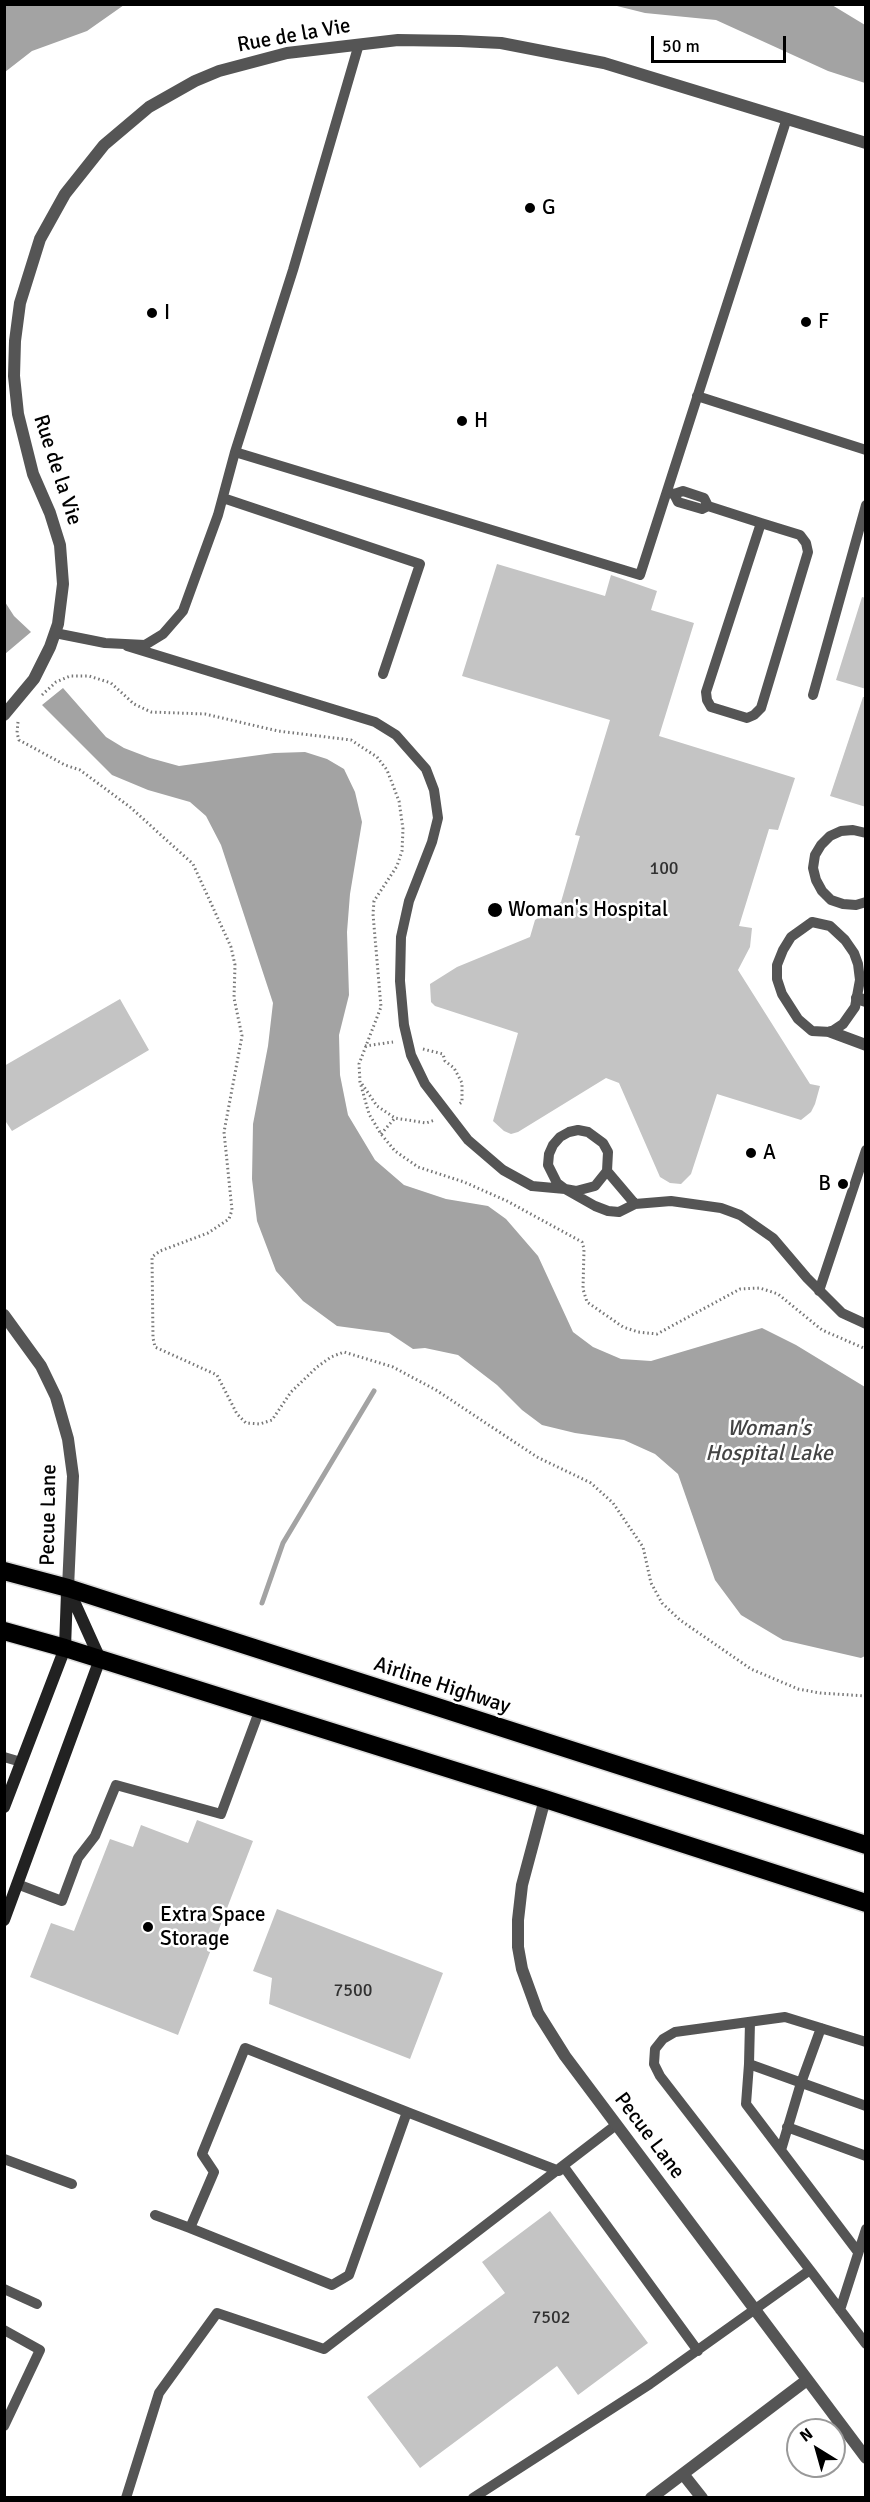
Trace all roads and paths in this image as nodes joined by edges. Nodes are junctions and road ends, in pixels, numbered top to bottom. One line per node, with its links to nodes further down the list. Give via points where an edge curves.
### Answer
1 (359, 44): 2 (street, Rue de la Vie, via 431,40 501,43 604,63); 6 (lane); 11 (street, Rue de la Vie, via 287,53 244,64 195,81 169,95 104,145 81,171 51,218 34,255 20,303 14,376 24,443 60,545 63,584)
2 (787, 118): 3 (street, Rue de la Vie); 4 (lane)
3 (866, 143)
4 (696, 396): 5 (lane); 7 (lane)
5 (866, 450)
6 (235, 452): 7 (lane, via 640,574); 8 (lane)
7 (670, 493): 10 (lane, via 683,491 704,498 708,507)
8 (224, 498): 12 (lane, via 183,610 154,640); 13 (lane, via 420,564)
9 (866, 505): 14 (lane)
10 (761, 523): 10 (lane, via 800,535 808,552 761,708 747,718 711,707 706,692)
11 (55, 633): 12 (lane); 16 (street, Rue de la Vie, via 34,679)
12 (127, 646): 27 (lane, via 367,719 396,735 416,756 434,790 438,818 409,901 401,937 400,981 411,1055 425,1084 468,1140 503,1170 532,1186)
13 (383, 674)
14 (813, 695)
15 (41, 696): 24 (path, via 56,682 70,676 89,676 111,683 134,704 151,712 204,714 278,731 351,740 377,757 387,770 399,801 403,829 397,866 374,901 381,1007 358,1064 369,1114)
16 (4, 715)
17 (22, 717): 38 (path, via 19,740 80,770 130,807 193,864 231,947 234,998 242,1036 224,1132 232,1210 229,1219 208,1233 152,1257 155,1347 217,1375 237,1414 246,1423 272,1420 291,1392 317,1367 344,1352 393,1367 436,1389 537,1457 591,1483 613,1503 643,1547 651,1582 662,1603 680,1620 752,1669 798,1689)
18 (866, 833): 19 (lane, via 853,830 830,836 818,850 813,868 822,891 831,900 856,905)
19 (866, 902)
20 (861, 1000): 21 (lane, via 852,1015); 21 (lane, via 854,953 830,926 812,922 791,937 777,965 782,994 798,1019 812,1031)
21 (831, 1032): 22 (street)
22 (866, 1045)
23 (395, 1118): 24 (path)
24 (381, 1134): 32 (path, via 418,1167 507,1201 582,1242 587,1302 623,1327 657,1334 740,1289 760,1288 778,1294 822,1330)
25 (866, 1150): 29 (lane)
26 (607, 1171): 27 (lane, via 595,1186 586,1190); 27 (lane, via 609,1162 603,1143 588,1132 569,1132 560,1137 549,1154 548,1165 557,1183); 28 (lane)
27 (566, 1189): 28 (lane, via 608,1211 620,1212)
28 (635, 1204): 29 (lane, via 700,1204 740,1215 773,1238)
29 (819, 1291): 31 (lane, via 842,1313)
30 (4, 1315): 34 (street, Pecue Lane, via 41,1366 56,1397 68,1438 72,1476)
31 (866, 1324)
32 (866, 1349)
33 (4, 1571): 34 (highway, Airline Highway)
34 (68, 1588): 36 (street); 37 (street); 44 (highway, Airline Highway)
35 (4, 1631): 36 (highway)
36 (65, 1648): 37 (highway); 41 (street)
37 (100, 1659): 39 (highway); 45 (street)
38 (866, 1696)
39 (260, 1709): 42 (highway); 45 (lane, via 220,1814 116,1785 95,1836 78,1858 62,1900)
40 (4, 1757): 41 (lane)
41 (21, 1762): 43 (street)
42 (545, 1799): 46 (highway); 55 (street, Pecue Lane, via 522,1885 518,1920 522,1969 545,2026)
43 (4, 1807)
44 (866, 1845)
45 (17, 1884): 47 (street)
46 (866, 1903)
47 (4, 1920)
48 (750, 2022): 49 (lane, via 785,2017); 51 (lane); 66 (lane, via 675,2032 655,2049 654,2064)
49 (821, 2028): 50 (lane); 52 (lane)
50 (866, 2042)
51 (749, 2064): 52 (lane); 57 (lane, via 746,2104)
52 (801, 2083): 53 (lane); 56 (lane)
53 (866, 2106)
54 (407, 2112): 60 (lane); 63 (lane, via 349,2275 332,2284); 63 (lane, via 245,2048 202,2154 214,2172)
55 (616, 2125): 60 (lane); 69 (street, Pecue Lane)
56 (787, 2127): 57 (lane); 58 (lane)
57 (781, 2150): 65 (lane)
58 (866, 2156)
59 (4, 2159): 61 (lane)
60 (561, 2169): 73 (lane); 78 (lane, via 324,2349 217,2313 159,2394)
61 (72, 2184)
62 (155, 2215): 63 (lane)
63 (190, 2228)
64 (866, 2229): 65 (lane)
65 (858, 2252): 70 (lane)
66 (810, 2270): 69 (lane); 70 (lane)
67 (4, 2289): 68 (lane)
68 (37, 2304)
69 (755, 2310): 73 (lane); 74 (street, Pecue Lane)
70 (840, 2310): 72 (lane)
71 (4, 2330): 75 (lane, via 40,2350)
72 (866, 2344)
73 (698, 2351): 79 (lane)
74 (807, 2380): 76 (street, Pecue Lane); 77 (street)
75 (4, 2426)
76 (866, 2458)
77 (684, 2474): 80 (street); 81 (street)
78 (126, 2498)
79 (474, 2498)
80 (651, 2498)
81 (702, 2498)

